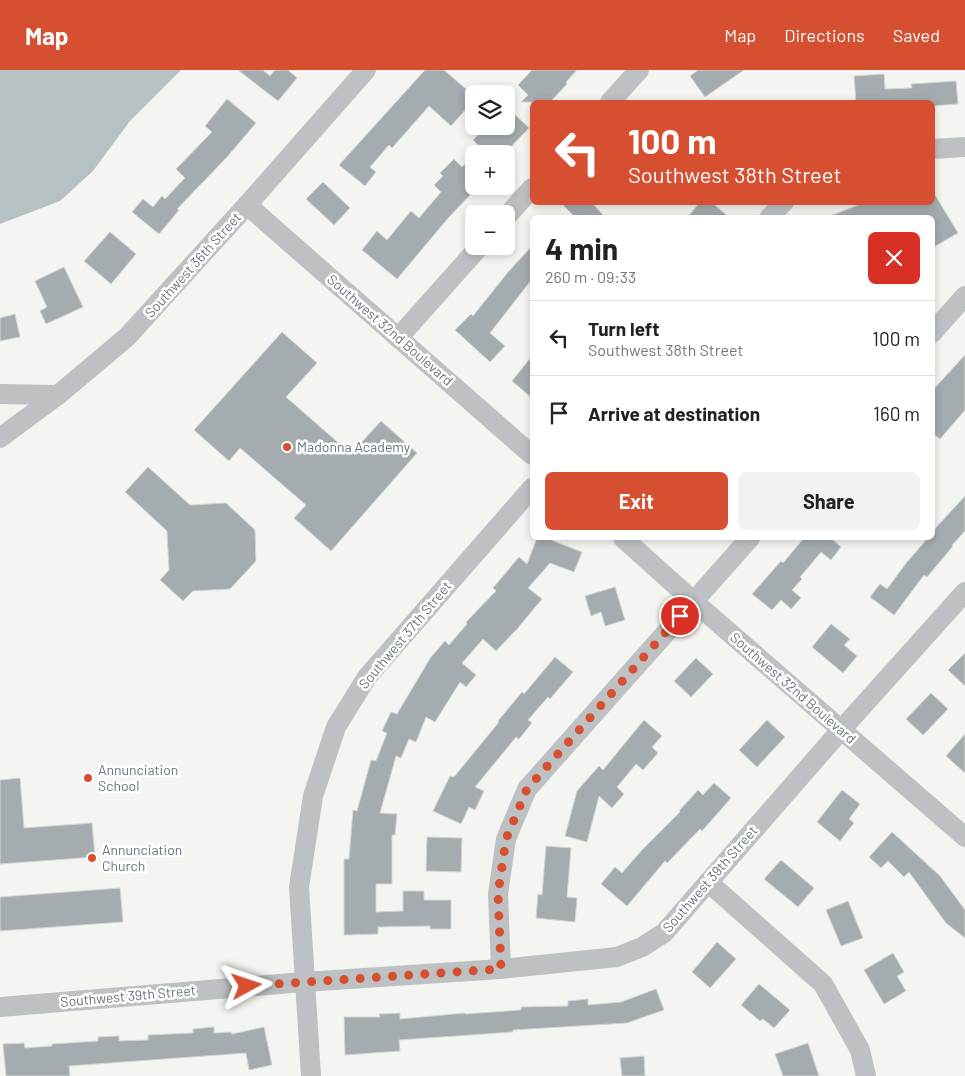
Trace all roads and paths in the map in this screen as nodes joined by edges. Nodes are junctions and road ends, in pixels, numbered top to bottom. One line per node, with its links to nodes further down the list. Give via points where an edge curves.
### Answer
1 (366, 70): 7 (street, Southwest 36th Street)
2 (639, 70): 3 (street)
3 (612, 100)
4 (965, 147): 5 (street)
5 (935, 149)
6 (530, 190): 9 (street)
7 (247, 205): 14 (street, Southwest 32nd Boulevard); 16 (street, Southwest 36th Street, via 127,337)
8 (781, 205): 10 (street)
9 (515, 207)
10 (772, 215)
11 (472, 255): 14 (street)
12 (965, 296): 13 (street)
13 (935, 330)
14 (398, 338): 18 (street, Southwest 32nd Boulevard)
15 (0, 394): 16 (street)
16 (58, 395): 17 (street, Southwest 36th Street)
17 (0, 438)
18 (530, 454)
19 (530, 490): 28 (street, Southwest 37th Street, via 367,677 336,727 313,796 299,887)
20 (625, 540): 23 (street, Southwest 32nd Boulevard)
21 (748, 540): 23 (street)
22 (965, 592): 24 (street, Southwest 39th Street)
23 (693, 601): 24 (street, Southwest 32nd Boulevard); 27 (street, via 527,789 506,839 498,894)
24 (841, 730): 25 (street, Southwest 32nd Boulevard); 26 (street, Southwest 39th Street)
25 (965, 837)
26 (708, 882): 27 (street, Southwest 39th Street, via 664,933 642,947 617,957); 31 (street, via 823,984 860,1050)
27 (501, 969): 28 (street, Southwest 39th Street)
28 (304, 982): 29 (street, Southwest 39th Street); 30 (street, Southwest 37th Street)
29 (0, 1007)
30 (310, 1076)
31 (866, 1076)

